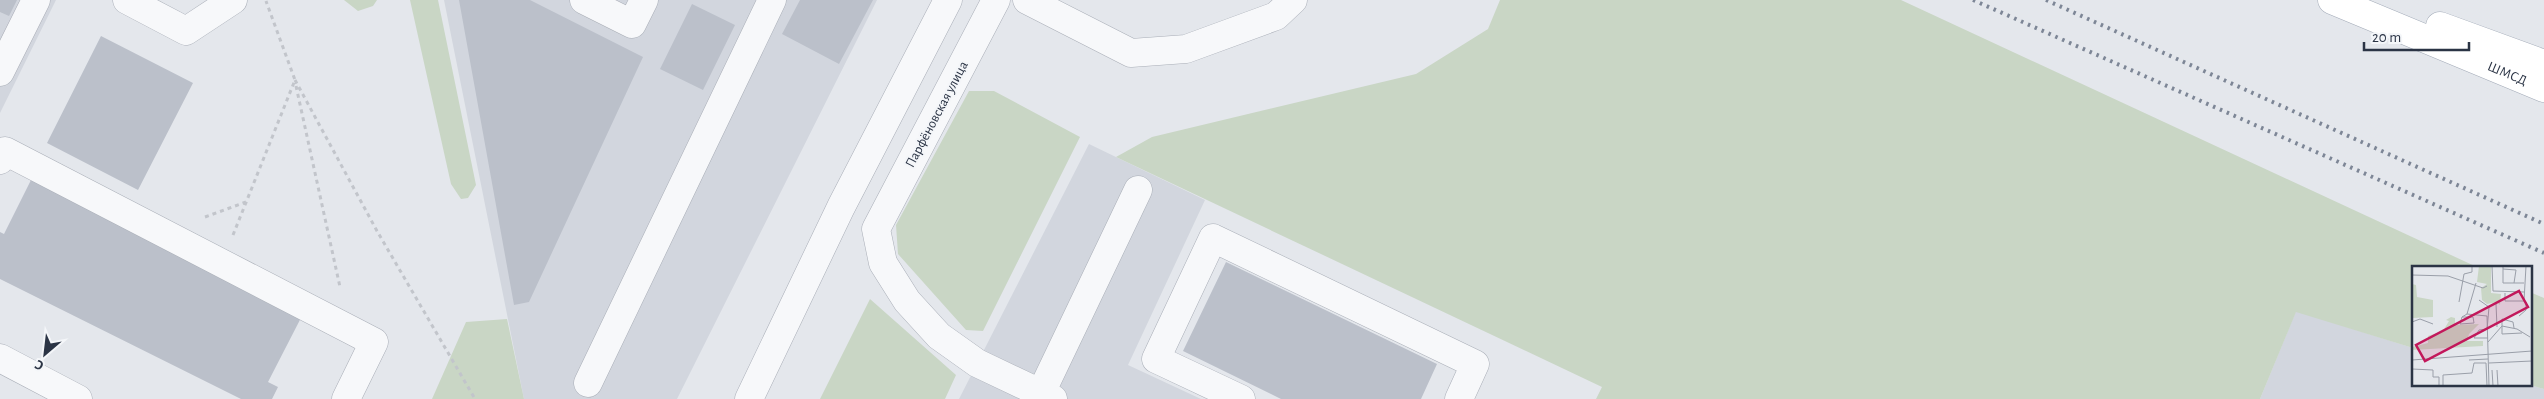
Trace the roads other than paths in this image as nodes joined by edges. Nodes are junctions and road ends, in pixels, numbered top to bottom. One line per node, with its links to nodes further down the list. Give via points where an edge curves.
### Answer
1 (36, 0): 14 (street)
2 (127, 0): 3 (street, via 186,31)
3 (233, 0)
4 (584, 0): 5 (street, via 632,24)
5 (644, 0)
6 (772, 0): 19 (street)
7 (948, 0): 24 (street, via 841,207)
8 (996, 0): 21 (street, Парфёновская улица, via 876,229 882,262 907,301 939,336 977,363)
9 (1027, 0): 10 (street, via 1131,53 1186,49 1276,16)
10 (1294, 0)
11 (2332, 0): 15 (main road, ШМСД)
12 (2377, 0): 13 (main road, ШМСД)
13 (2544, 64)
14 (0, 72)
15 (2544, 88)
16 (0, 160): 23 (street, via 5,151 374,342)
17 (1138, 190): 21 (street)
18 (0, 358): 20 (street)
19 (588, 383)
20 (43, 391): 22 (street)
21 (1047, 396)
22 (78, 399)
23 (346, 399)
24 (749, 399)
25 (1241, 399): 26 (street, via 1156,359 1213,238 1475,364)
26 (1459, 399)

